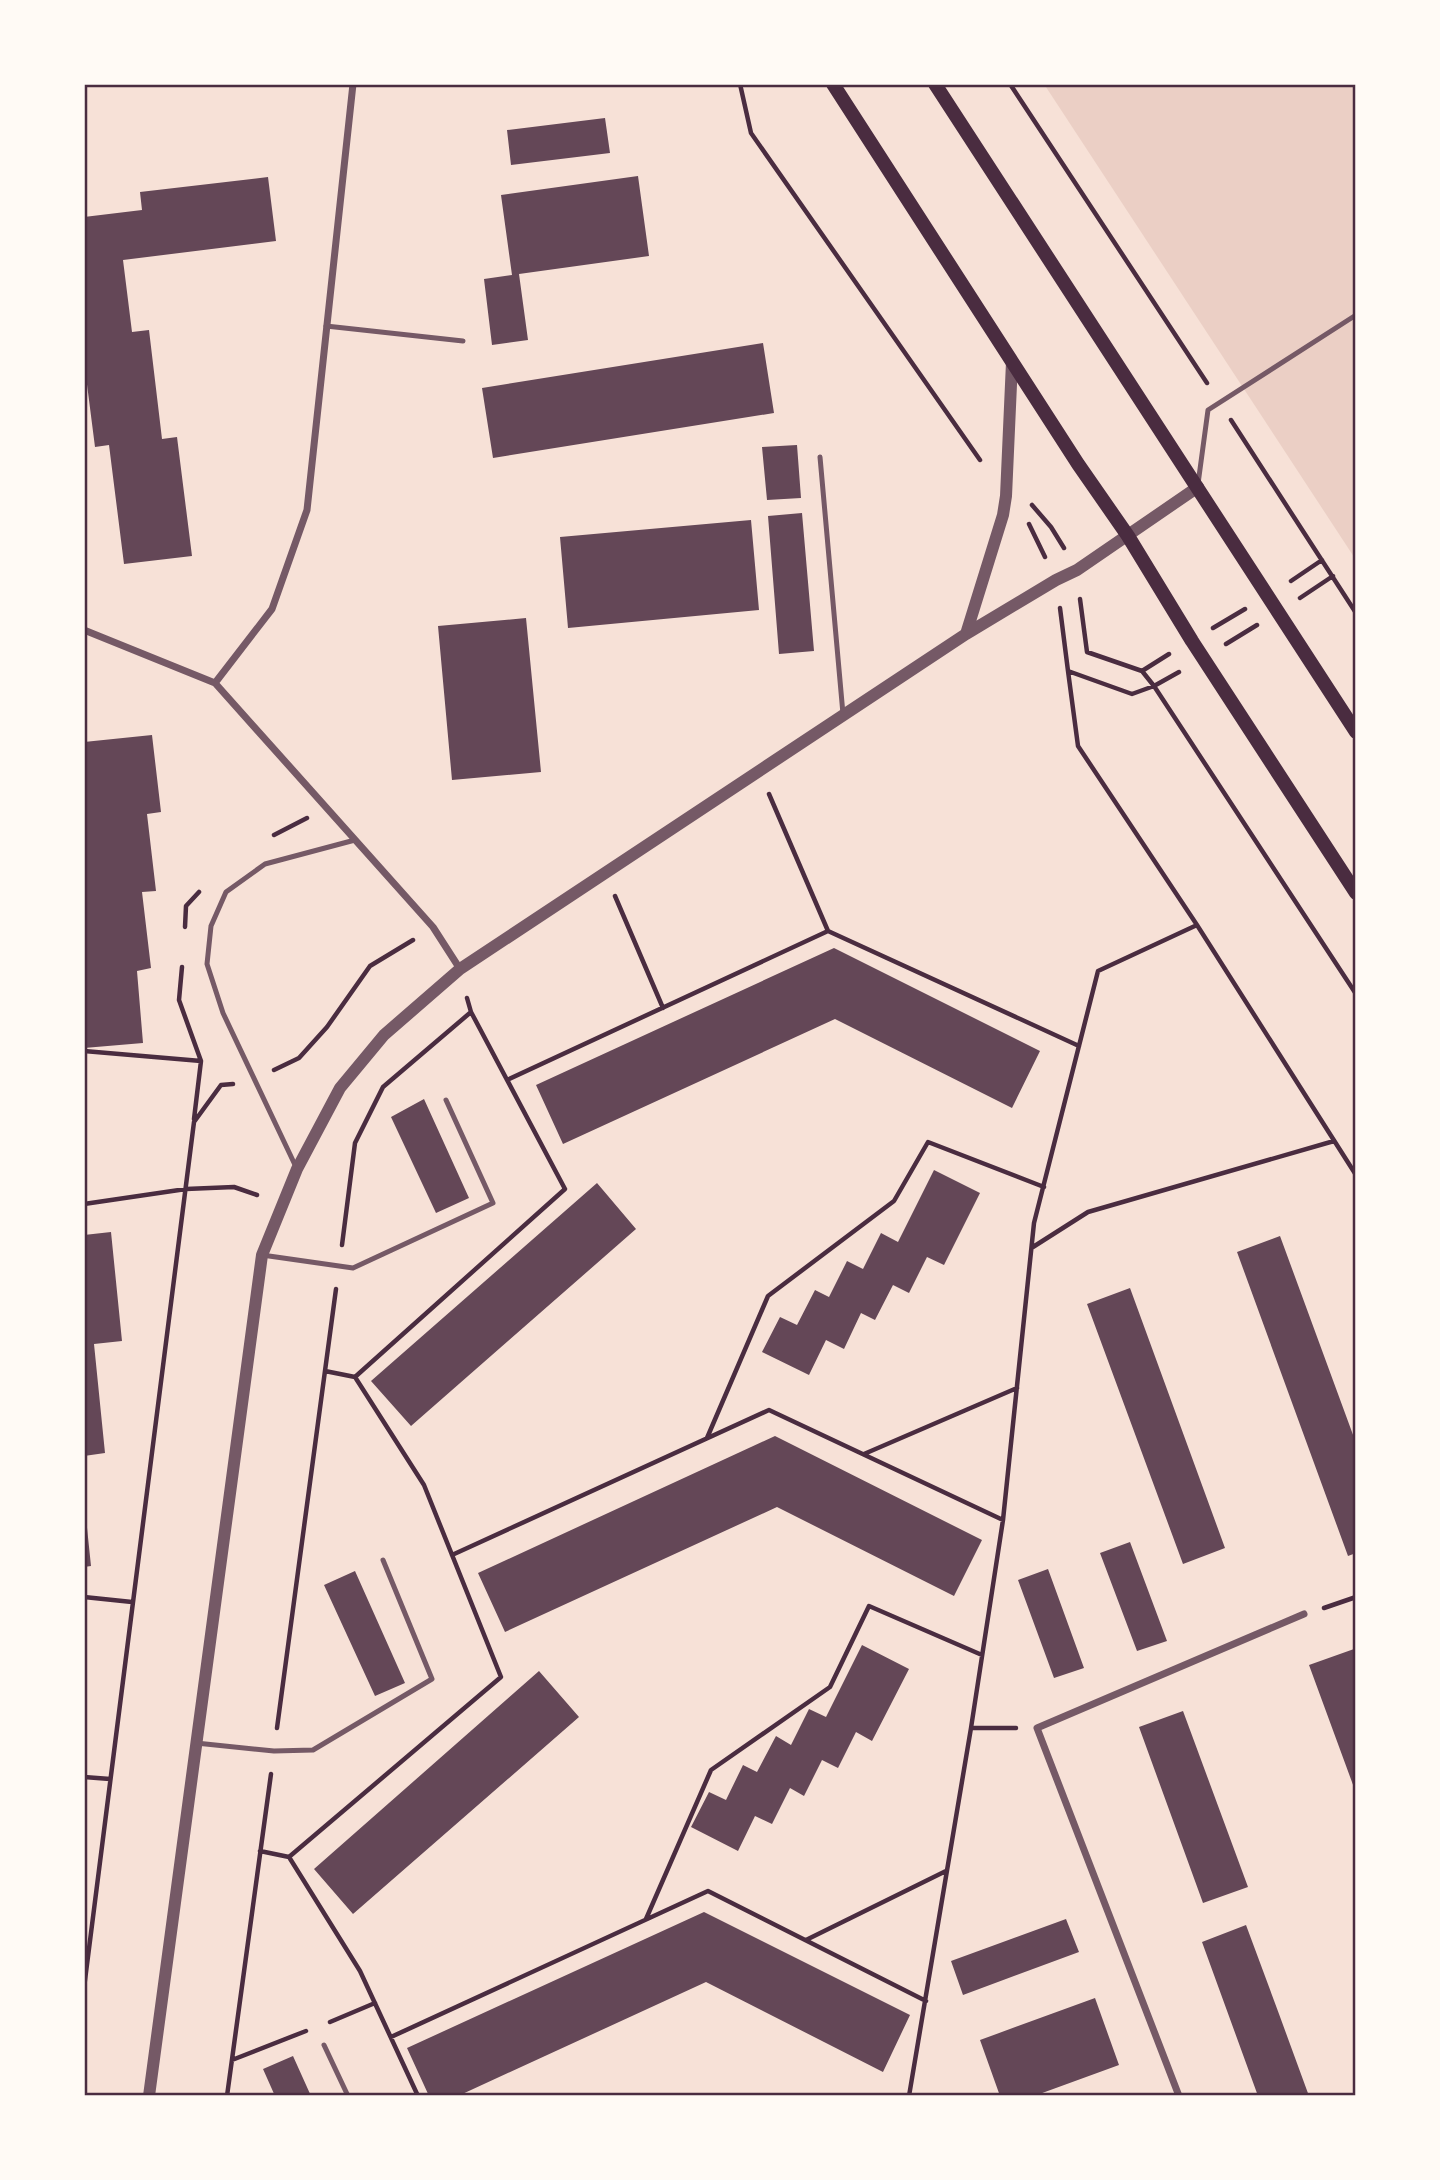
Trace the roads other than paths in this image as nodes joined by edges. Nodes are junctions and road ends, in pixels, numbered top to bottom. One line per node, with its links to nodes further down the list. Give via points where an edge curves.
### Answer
1 (353, 84): 5 (street)
2 (833, 84): 7 (main road)
3 (935, 84): 9 (main road)
4 (1356, 315): 9 (lane, via 1208,410)
5 (326, 326): 6 (lane); 13 (street, via 307,510 272,609)
6 (463, 341)
7 (1012, 362): 10 (main road); 12 (street, via 1003,515)
8 (820, 457): 14 (lane)
9 (1198, 487): 10 (street); 15 (main road)
10 (1128, 536): 12 (street); 17 (main road)
11 (84, 630): 13 (street)
12 (966, 634): 14 (street)
13 (215, 683): 16 (street)
14 (843, 714): 18 (street)
15 (1356, 732)
16 (355, 840): 18 (street, via 433,927); 20 (lane, via 265,864 226,892 211,926 207,964 223,1013)
17 (1356, 893)
18 (460, 969): 20 (street, via 384,1035 340,1088)
19 (446, 1100): 21 (lane, via 493,1203 353,1268)
20 (297, 1169): 21 (street)
21 (262, 1255): 24 (street)
22 (383, 1560): 24 (lane, via 432,1679 313,1749 274,1751)
23 (1304, 1614): 28 (street, via 1037,1728)
24 (196, 1743): 26 (street)
25 (324, 2045): 27 (lane)
26 (149, 2096)
27 (348, 2096)
28 (1179, 2096)

